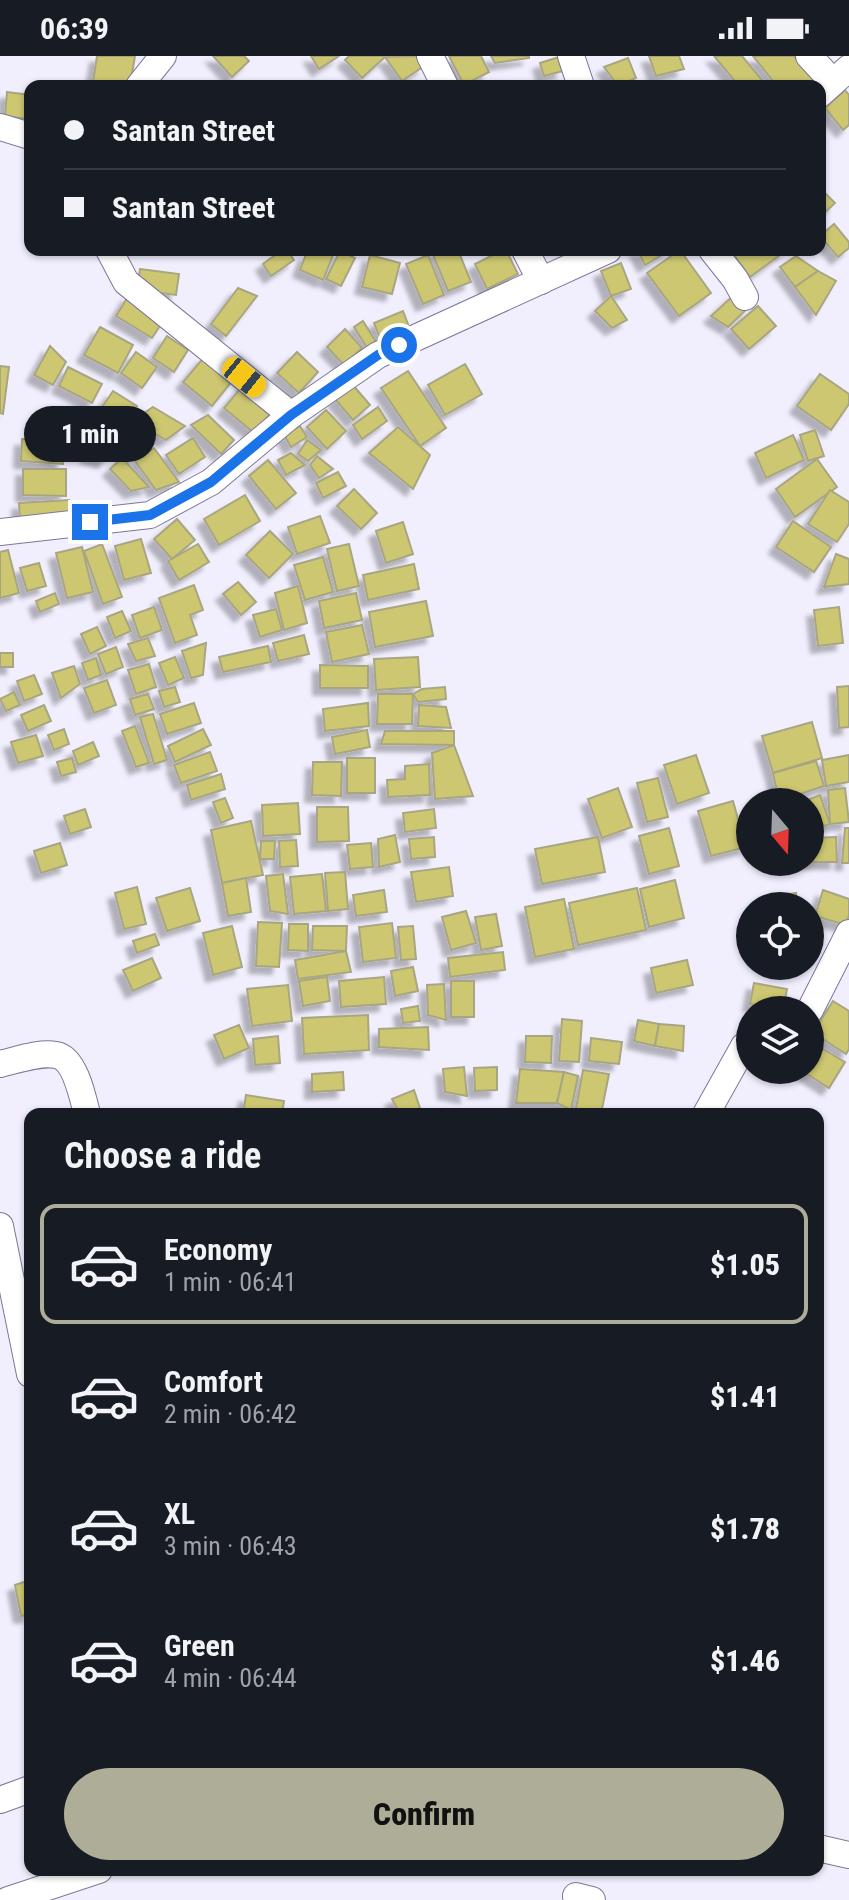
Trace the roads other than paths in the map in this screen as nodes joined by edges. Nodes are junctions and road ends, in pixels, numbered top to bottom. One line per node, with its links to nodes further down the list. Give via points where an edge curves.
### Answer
1 (163, 56): 5 (street)
2 (430, 56): 6 (street)
3 (571, 56): 7 (street)
4 (809, 56): 8 (street)
5 (144, 80)
6 (442, 80)
7 (579, 80)
8 (834, 81)
9 (0, 127): 10 (street)
10 (24, 134)
11 (112, 256): 17 (street, via 126,282)
12 (528, 256): 15 (street)
13 (595, 256): 15 (street)
14 (717, 256): 16 (street)
15 (541, 281): 17 (street, via 378,355)
16 (745, 297)
17 (291, 415): 18 (street, via 211,482 150,515)
18 (0, 532)
19 (849, 933): 20 (street)
20 (817, 996)
21 (736, 1060): 24 (street)
22 (0, 1064): 23 (street, via 59,1055 78,1080)
23 (85, 1108)
24 (709, 1108)
25 (0, 1226): 26 (street)
26 (24, 1344)
27 (24, 1790): 28 (street)
28 (1, 1793)
29 (824, 1849): 30 (street)
30 (849, 1855)
31 (81, 1876): 32 (street)
32 (8, 1900)

